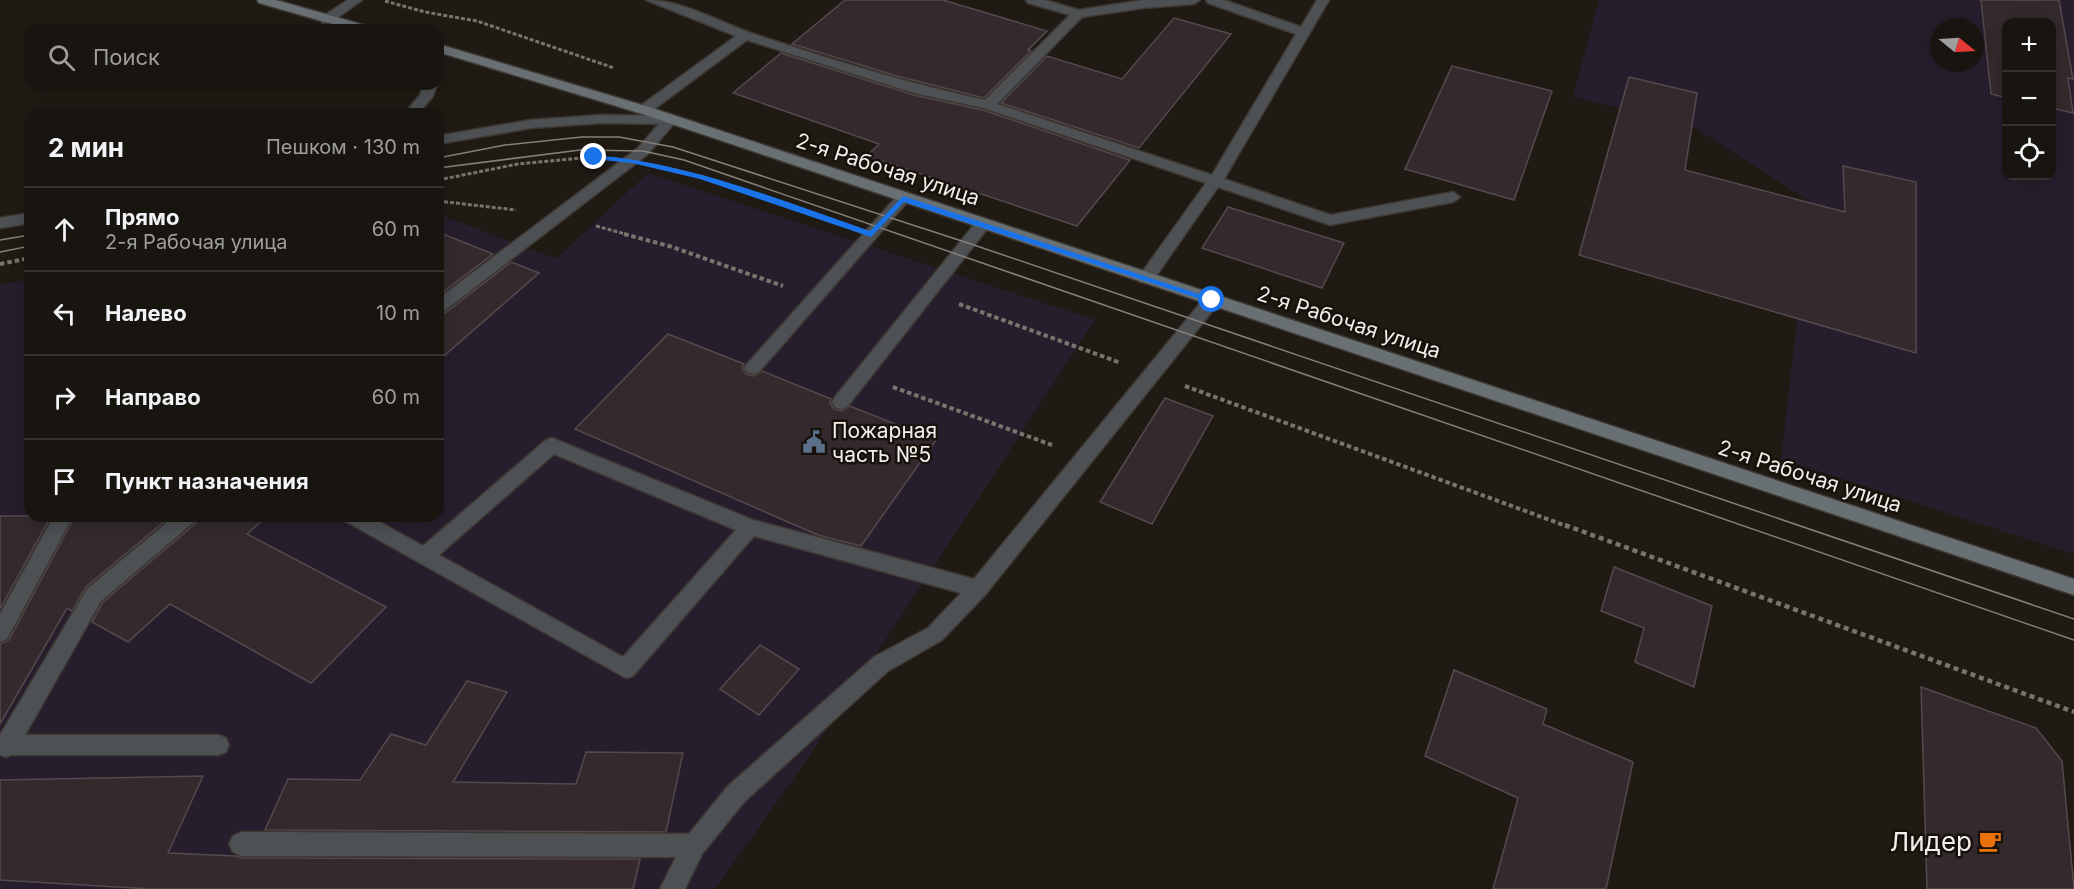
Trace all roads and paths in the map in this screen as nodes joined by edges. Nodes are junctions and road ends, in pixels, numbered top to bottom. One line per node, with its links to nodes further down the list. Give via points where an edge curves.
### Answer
1 (263, 0): 10 (main road)
2 (356, 0): 10 (street)
3 (381, 0): 16 (path, via 477,21 633,75)
4 (652, 0): 13 (street)
5 (1032, 0): 9 (street)
6 (1194, 0): 9 (street)
7 (1212, 0): 12 (street)
8 (1323, 0): 12 (street)
9 (1078, 14): 17 (street)
10 (326, 20): 11 (main road)
11 (342, 24)
12 (1302, 32): 24 (street)
13 (745, 35): 16 (street); 17 (street, via 919,90)
14 (444, 50): 19 (main road, 2-я Рабочая улица)
15 (428, 90): 18 (street)
16 (663, 96): 19 (street)
17 (988, 105): 24 (street)
18 (416, 108)
19 (644, 110): 20 (main road, 2-я Рабочая улица)
20 (670, 120): 21 (street, via 531,124); 22 (street); 26 (main road, 2-я Рабочая улица)
21 (444, 139)
22 (632, 160): 23 (path, via 553,159); 28 (street); 32 (path, via 702,177)
23 (444, 179)
24 (1216, 180): 25 (street, via 1330,220); 35 (street)
25 (1453, 197)
26 (903, 198): 31 (main road, 2-я Рабочая улица); 32 (street)
27 (444, 202): 28 (path)
28 (557, 217): 37 (path, via 669,246); 39 (street)
29 (24, 219): 30 (street)
30 (0, 223)
31 (982, 225): 35 (main road, 2-я Рабочая улица); 36 (street)
32 (871, 234): 37 (street)
33 (24, 259): 34 (path)
34 (0, 264)
35 (1146, 278): 38 (main road, 2-я Рабочая улица)
36 (928, 293): 41 (path); 42 (street)
37 (815, 297): 40 (street)
38 (1212, 300): 41 (street); 50 (main road, 2-я Рабочая улица)
39 (444, 302)
40 (753, 368)
41 (1152, 374): 44 (street); 53 (path)
42 (861, 375): 43 (street); 44 (path)
43 (841, 402)
44 (1085, 457): 51 (street)
45 (61, 522): 52 (street)
46 (181, 522): 55 (street, via 94,595)
47 (363, 522): 49 (street)
48 (750, 527): 49 (street, via 552,446); 49 (street, via 626,669); 51 (street)
49 (424, 557)
50 (2074, 587)
51 (978, 589): 57 (street, via 935,634 881,664 736,794)
52 (0, 633)
53 (2074, 712)
54 (218, 745): 55 (street)
55 (3, 746)
56 (241, 844): 57 (street)
57 (694, 846): 58 (street)
58 (672, 889)

